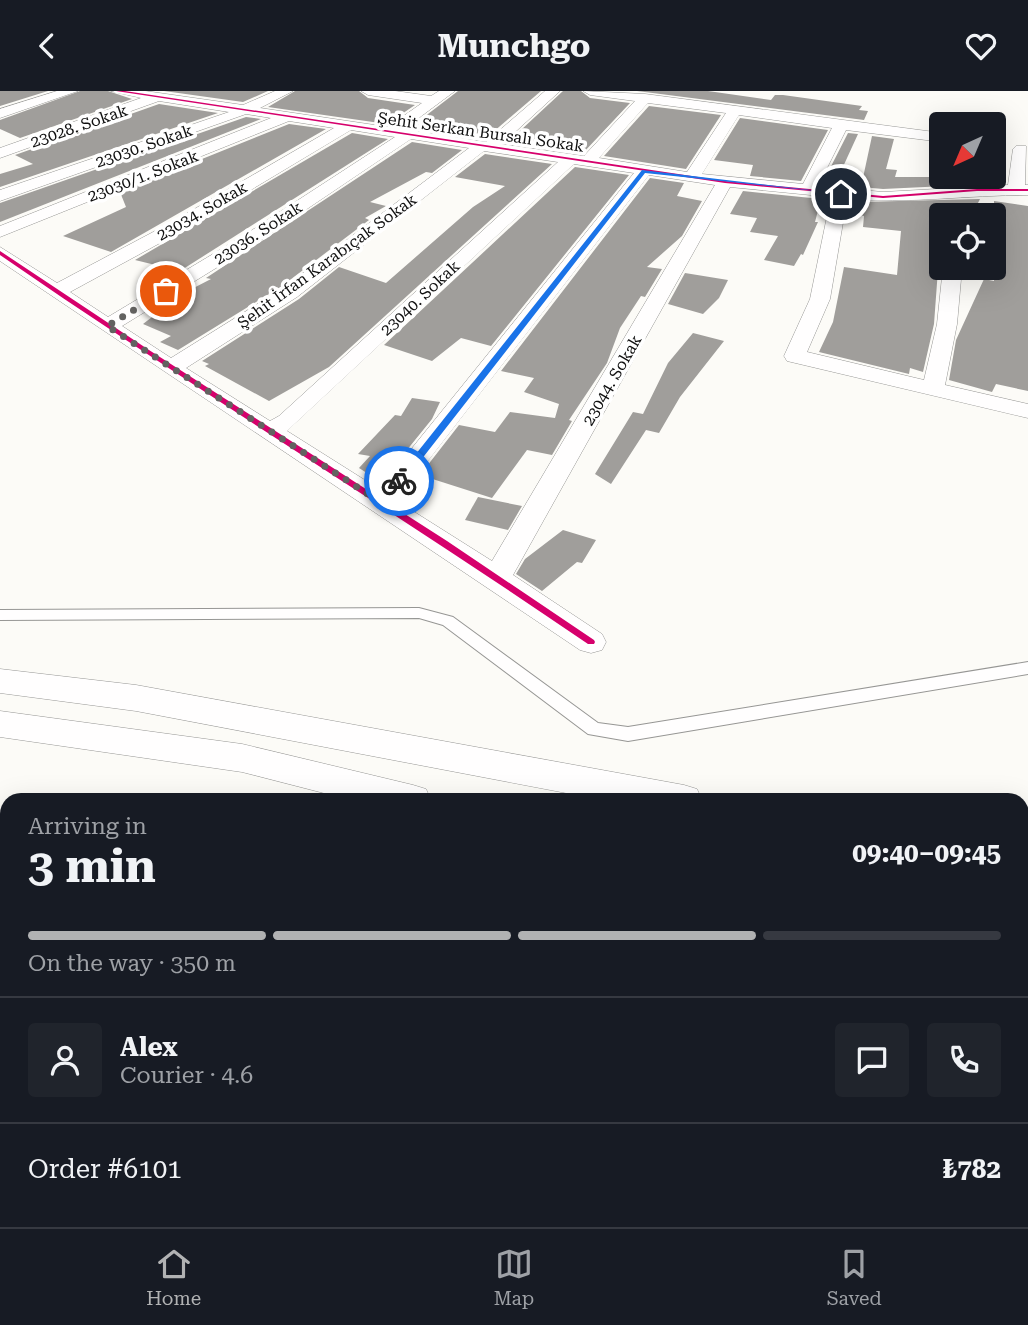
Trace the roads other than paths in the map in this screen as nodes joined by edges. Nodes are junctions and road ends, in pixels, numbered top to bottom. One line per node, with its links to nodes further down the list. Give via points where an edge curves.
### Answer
1 (71, 91): 14 (street)
2 (118, 91): 9 (street, Şehit Serkan Bursalı Sokak)
3 (181, 91): 9 (street, 23028. Sokak)
4 (286, 91): 13 (street, 23030. Sokak)
5 (368, 91): 11 (street)
6 (448, 91): 11 (street)
7 (553, 91): 20 (street, Şehit İrfan Karabıçak Sokak)
8 (590, 91): 10 (street)
9 (161, 98): 13 (street, Şehit Serkan Bursalı Sokak); 22 (street, 23028. Sokak)
10 (645, 98): 12 (street); 23 (street, 23040. Sokak)
11 (434, 101): 18 (street)
12 (735, 110): 16 (street); 25 (street)
13 (244, 111): 15 (street, Şehit Serkan Bursalı Sokak); 31 (street, 23030. Sokak)
14 (0, 114)
15 (286, 117): 17 (street, Şehit Serkan Bursalı Sokak); 33 (street, 23030/1. Sokak)
16 (841, 125): 19 (street); 27 (street)
17 (346, 127): 18 (street, Şehit Serkan Bursalı Sokak); 36 (street, 23034. Sokak)
18 (398, 134): 20 (street, Şehit Serkan Bursalı Sokak); 37 (street, 23036. Sokak, via 249,240)
19 (929, 136)
20 (484, 148): 23 (street, Şehit Serkan Bursalı Sokak); 38 (street, Şehit İrfan Karabıçak Sokak, via 204,350)
21 (1019, 149): 28 (street)
22 (0, 153)
23 (578, 161): 24 (street, Şehit Serkan Bursalı Sokak); 41 (street, 23040. Sokak, via 287,421)
24 (644, 171): 25 (street, Şehit Serkan Bursalı Sokak); 42 (street)
25 (691, 178): 26 (street, Şehit Serkan Bursalı Sokak)
26 (725, 182): 27 (street, Şehit Serkan Bursalı Sokak); 43 (street, 23044. Sokak)
27 (808, 190): 30 (street, Şehit Serkan Bursalı Sokak)
28 (1022, 190): 29 (street, Şehit Serkan Bursalı Sokak)
29 (948, 193): 30 (street, Şehit Serkan Bursalı Sokak); 32 (street)
30 (841, 194): 39 (street, via 820,299 795,356)
31 (0, 196)
32 (949, 203)
33 (0, 232)
34 (0, 253): 36 (street)
35 (952, 280): 39 (street)
36 (57, 292): 37 (street)
37 (107, 326): 38 (street)
38 (170, 368): 41 (street)
39 (933, 389): 40 (street)
40 (1028, 411)
41 (269, 432): 42 (street)
42 (382, 503): 43 (street)
43 (497, 577): 45 (street)
44 (0, 615): 46 (lane, via 419,613 448,621 594,729 628,734)
45 (591, 642)
46 (1028, 668)
47 (0, 681): 50 (street, via 136,698)
48 (0, 724): 49 (street, via 242,758)
49 (384, 793)
50 (646, 793)

